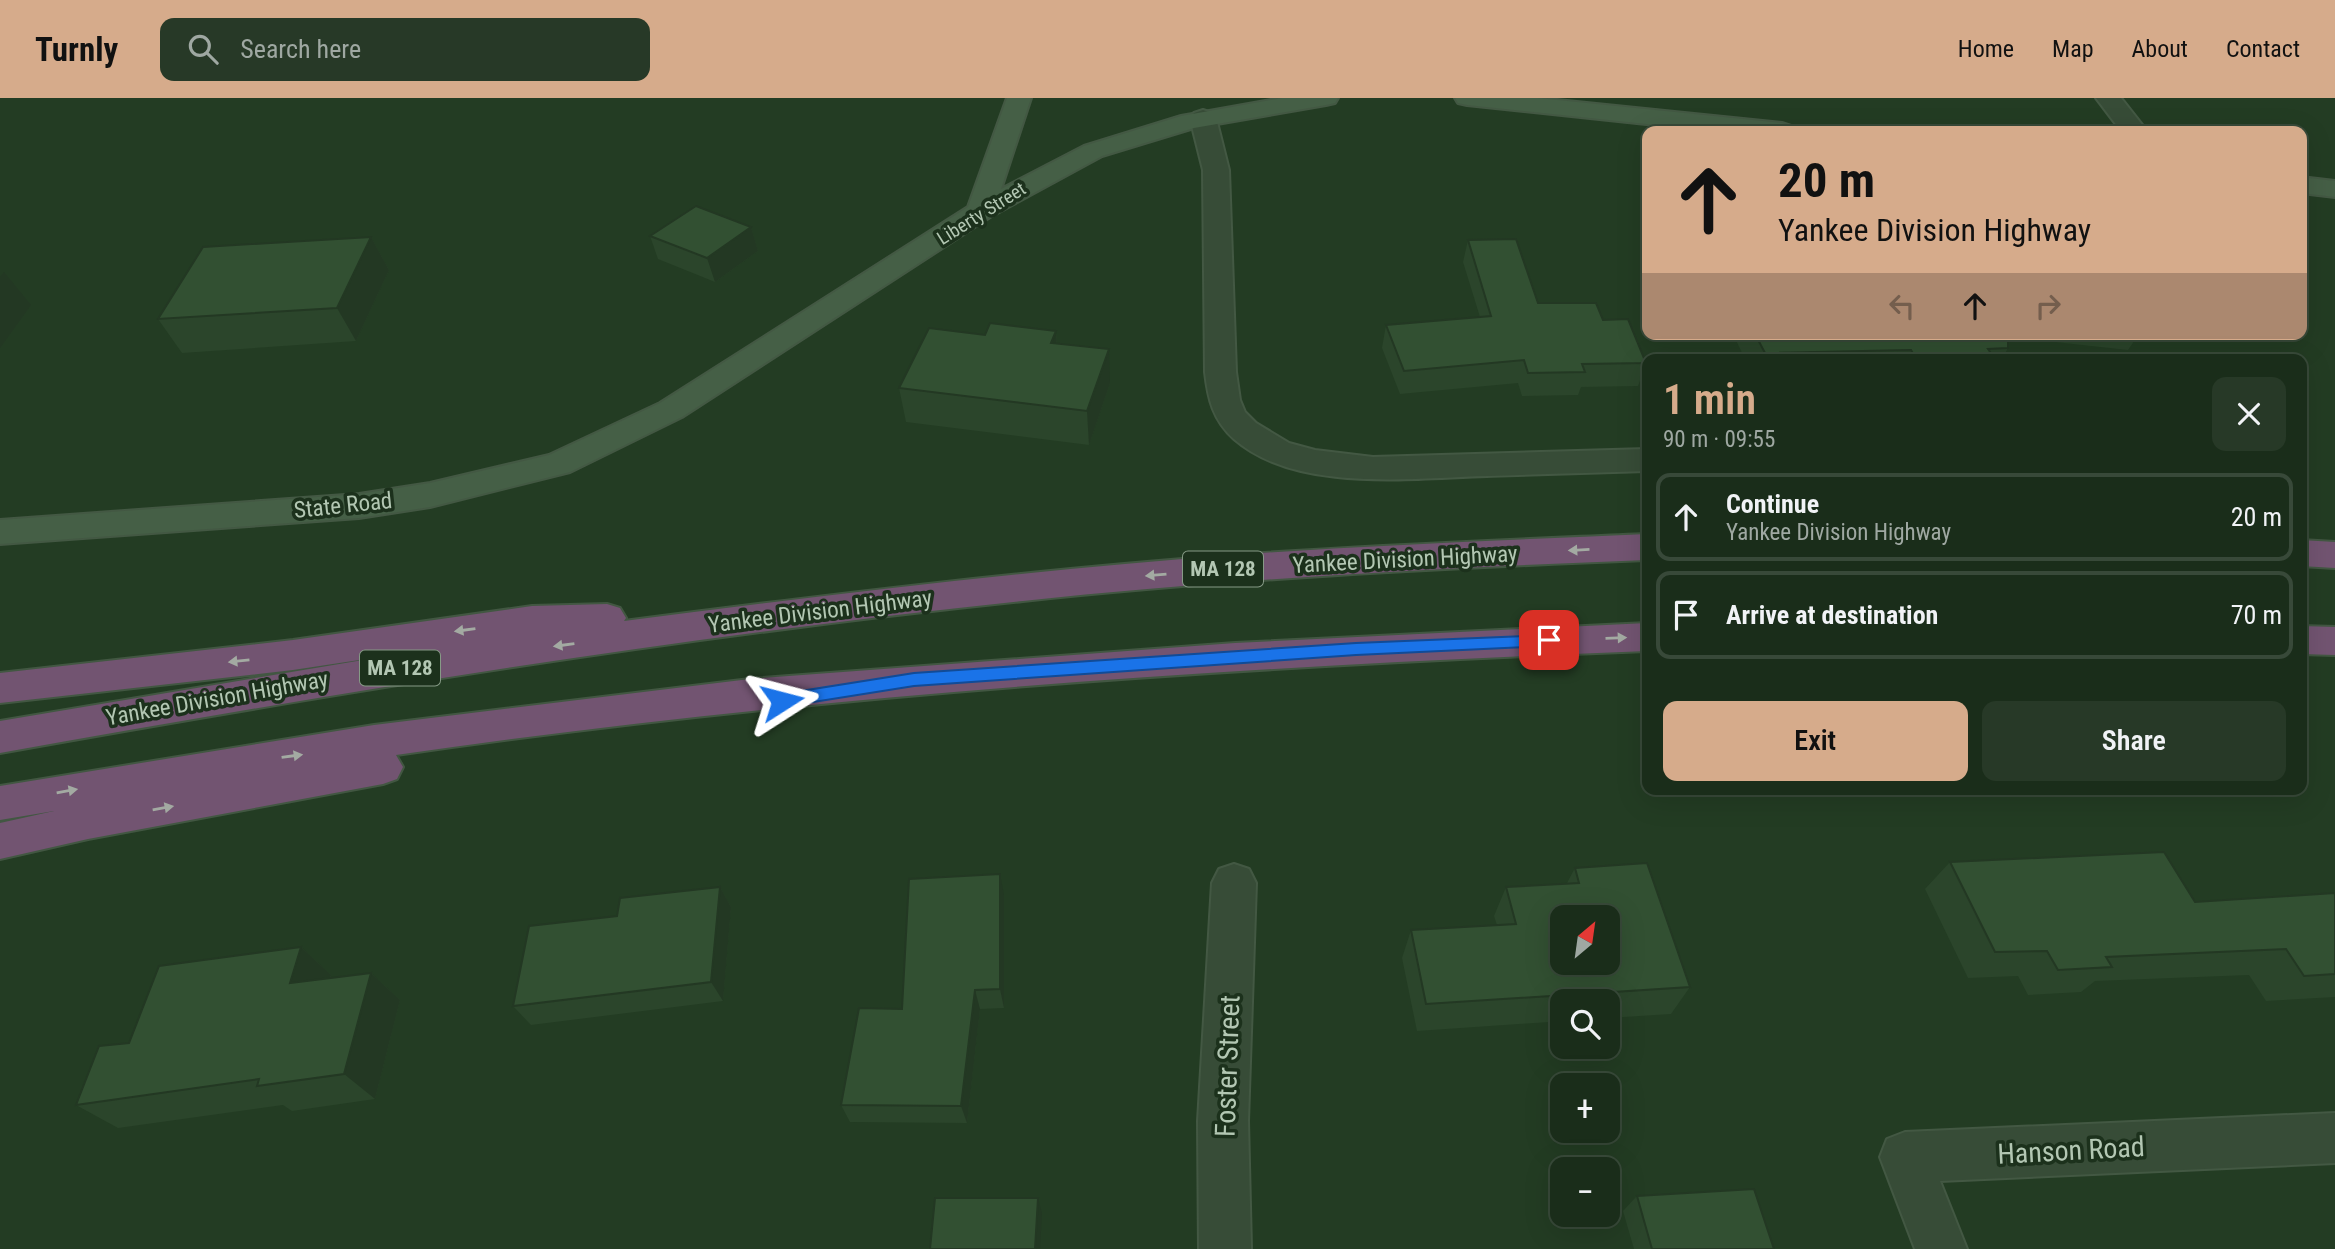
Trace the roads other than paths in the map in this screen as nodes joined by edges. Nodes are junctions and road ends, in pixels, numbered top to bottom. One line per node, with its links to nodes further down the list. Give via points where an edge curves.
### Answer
1 (1019, 98): 10 (main road)
2 (1325, 98): 5 (main road, Liberty Street)
3 (1467, 98): 6 (main road)
4 (2108, 98): 7 (street)
5 (1203, 118): 10 (main road, Liberty Street, via 1093,151); 12 (street, via 1216,169 1218,329 1224,394 1230,414 1258,440 1292,456 1373,468)
6 (1734, 126)
7 (2130, 126)
8 (2307, 186): 9 (main road)
9 (2335, 189)
10 (980, 211): 11 (main road, Liberty Street)
11 (671, 410): 13 (main road, State Road, via 558,464 430,495 359,506)
12 (1642, 460)
13 (0, 532)
14 (1642, 547): 17 (highway, Yankee Division Highway / MA 128, one-way to 17, via 1203,570)
15 (2307, 553): 16 (highway)
16 (2335, 555)
17 (802, 612): 22 (highway, one-way to 22, via 532,620 293,656); 23 (highway, Yankee Division Highway / MA 128, one-way to 23, via 366,673)
18 (1642, 637): 21 (highway, one-way to 18, via 1356,649)
19 (2307, 640): 20 (highway)
20 (2335, 641)
21 (914, 679): 24 (highway, one-way to 21, via 458,729); 25 (highway, one-way to 21, via 463,752)
22 (0, 688)
23 (0, 737)
24 (0, 803)
25 (0, 841)
26 (1234, 883): 28 (street, Foster Street, via 1223,1121)
27 (2335, 1138): 29 (street, Hanson Road, via 1905,1157)
28 (1225, 1249)
29 (1941, 1249)

